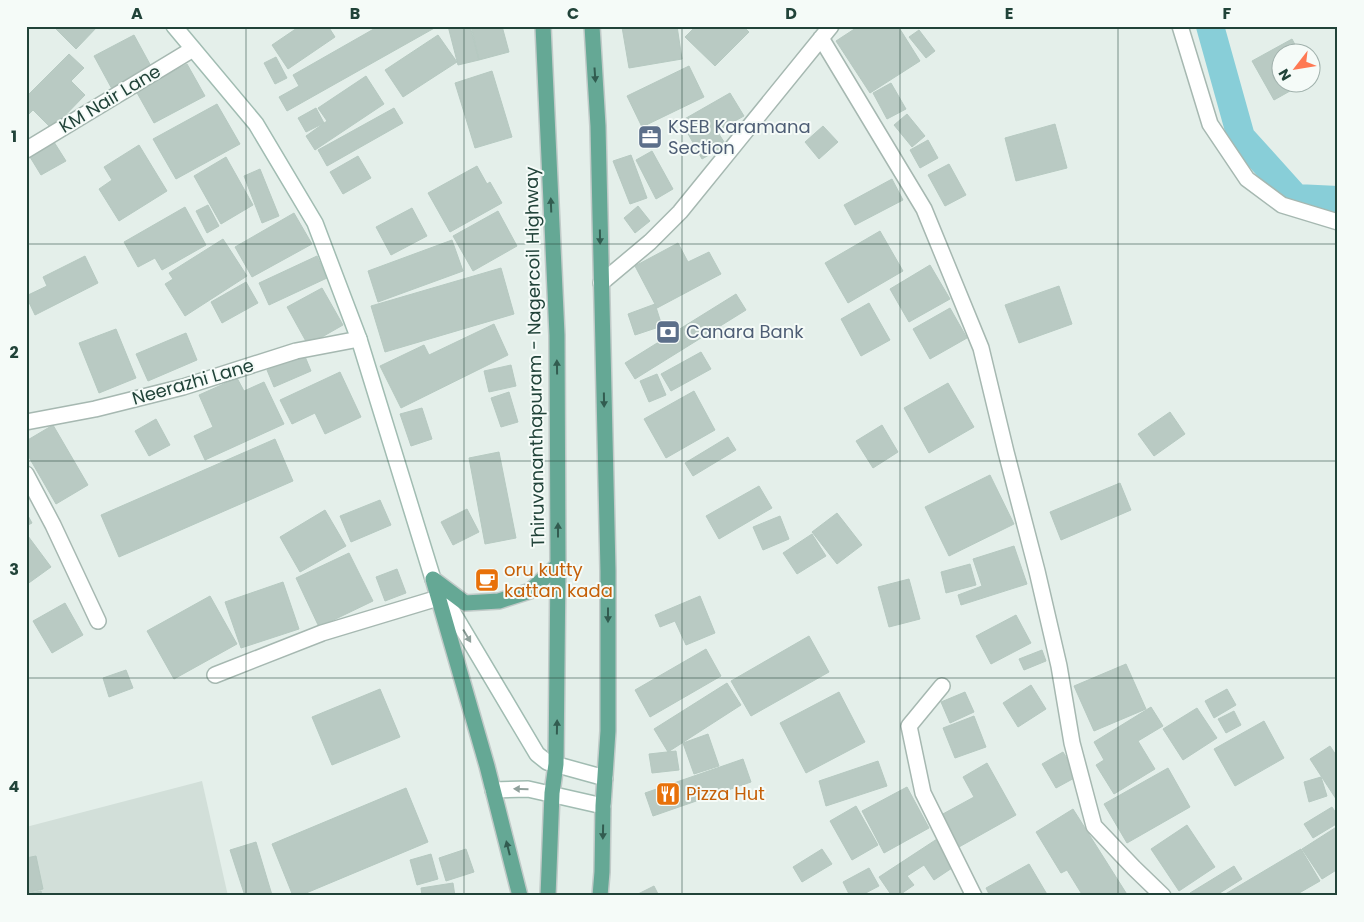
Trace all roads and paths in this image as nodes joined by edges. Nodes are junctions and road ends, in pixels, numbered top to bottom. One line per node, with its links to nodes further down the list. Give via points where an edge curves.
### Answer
1 (174, 26): 7 (street)
2 (543, 26): 14 (main road, Thiruvananthapuram - Nagercoil Highway, one-way to 2, via 557,335)
3 (592, 26): 10 (main road, one-way to 10)
4 (832, 26): 6 (street)
5 (1180, 26): 9 (street, via 1210,124 1247,179 1282,206)
6 (821, 38): 10 (street, via 680,212); 29 (street, via 924,209 982,348 1059,666 1072,744 1094,826)
7 (193, 49): 8 (street, KM Nair Lane); 11 (street, via 256,124 315,223)
8 (26, 150)
9 (1338, 222)
10 (601, 283): 21 (main road, one-way to 21, via 608,571)
11 (359, 339): 12 (street, Neerazhi Lane, via 296,351 182,387 94,409); 15 (street)
12 (26, 422)
13 (26, 474): 17 (street)
14 (558, 565): 15 (main road, via 530,591 499,602 465,602); 20 (main road, Thiruvananthapuram - Nagercoil Highway, one-way to 14)
15 (432, 579): 16 (main road); 20 (street, one-way to 20, via 537,754)
16 (438, 598): 18 (street, via 322,633); 22 (main road)
17 (98, 621)
18 (215, 675)
19 (942, 686): 28 (street, via 909,726 923,793)
20 (556, 764): 21 (street); 23 (main road, Thiruvananthapuram - Nagercoil Highway)
21 (605, 778): 24 (main road)
22 (493, 790): 23 (street, one-way to 22, via 528,789); 25 (main road, one-way to 22)
23 (552, 793): 24 (street); 26 (main road, Thiruvananthapuram - Nagercoil Highway)
24 (603, 806): 27 (main road, one-way to 27)
25 (520, 896)
26 (548, 896)
27 (600, 896)
28 (974, 896)
29 (1164, 896)

